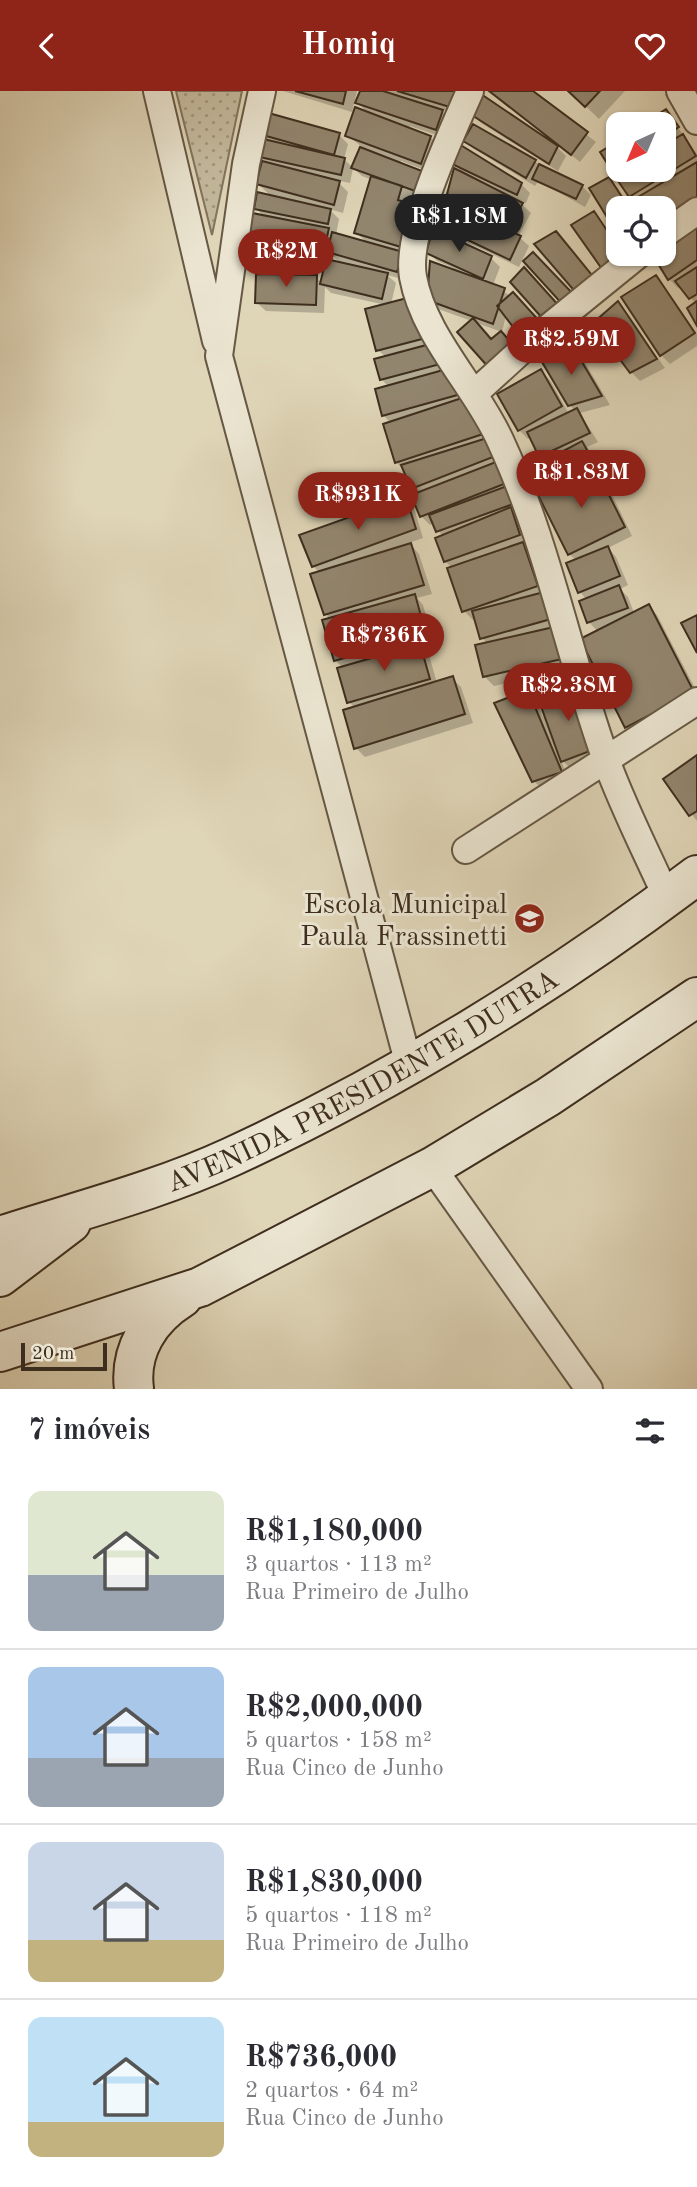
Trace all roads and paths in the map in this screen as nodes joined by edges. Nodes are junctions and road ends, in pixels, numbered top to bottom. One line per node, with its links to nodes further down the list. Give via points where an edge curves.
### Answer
1 (157, 91): 9 (street)
2 (262, 91): 9 (street, via 246,164)
3 (470, 91): 10 (street, via 431,190 412,254 420,301 440,341)
4 (680, 91): 5 (street)
5 (697, 121)
6 (697, 211): 7 (street)
7 (676, 226)
8 (624, 266): 10 (street)
9 (219, 356): 17 (street)
10 (476, 392): 12 (street, via 520,489)
11 (697, 701): 12 (street)
12 (606, 758): 13 (street); 15 (street)
13 (466, 850)
14 (697, 875): 15 (street, AVENIDA PRESIDENTE DUTRA)
15 (667, 898): 17 (street, AVENIDA PRESIDENTE DUTRA)
16 (697, 997): 18 (street, via 548,1097)
17 (409, 1065): 19 (street, AVENIDA PRESIDENTE DUTRA, via 230,1157)
18 (432, 1167): 22 (street); 25 (street)
19 (90, 1207): 20 (street, AVENIDA PRESIDENTE DUTRA); 21 (street)
20 (0, 1236)
21 (0, 1277)
22 (200, 1287): 23 (street); 24 (street, via 163,1310 147,1329 136,1353)
23 (0, 1352)
24 (134, 1389)
25 (589, 1389)

